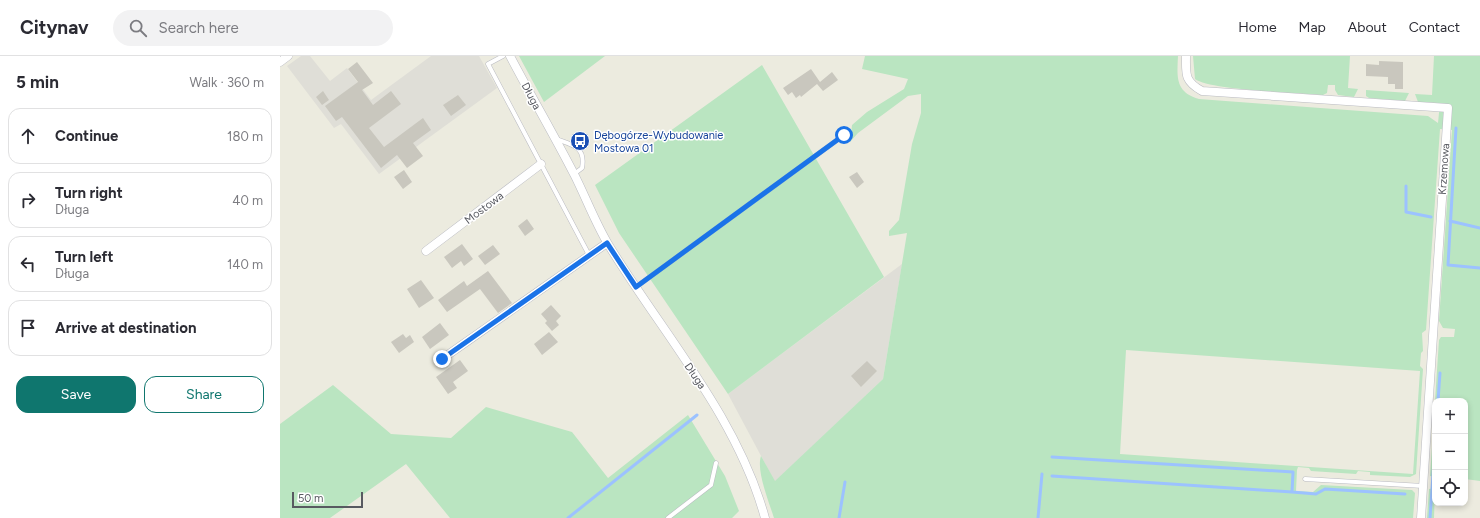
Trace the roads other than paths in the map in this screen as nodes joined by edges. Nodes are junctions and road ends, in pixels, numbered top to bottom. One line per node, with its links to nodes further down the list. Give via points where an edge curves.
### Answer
1 (288, 56): 5 (street)
2 (503, 56): 8 (lane, via 488,64)
3 (510, 56): 7 (street, Długa)
4 (1186, 56): 17 (street, Krzemowa, via 1186,76 1189,82 1202,91 1448,108)
5 (280, 62)
6 (844, 135): 13 (lane)
7 (553, 138): 9 (street, Długa); 9 (lane, via 576,146 582,154 582,168)
8 (541, 164): 11 (street, Mostowa); 12 (lane)
9 (574, 174): 10 (street, Długa)
10 (607, 243): 12 (street); 13 (street, Długa)
11 (426, 251)
12 (589, 256): 14 (street)
13 (636, 287): 19 (street, Długa, via 710,398 734,440 751,474)
14 (442, 359)
15 (716, 463): 18 (lane, via 710,485)
16 (1305, 479): 17 (lane)
17 (1423, 486): 20 (street, Krzemowa)
18 (668, 518)
19 (766, 518)
20 (1421, 518)

